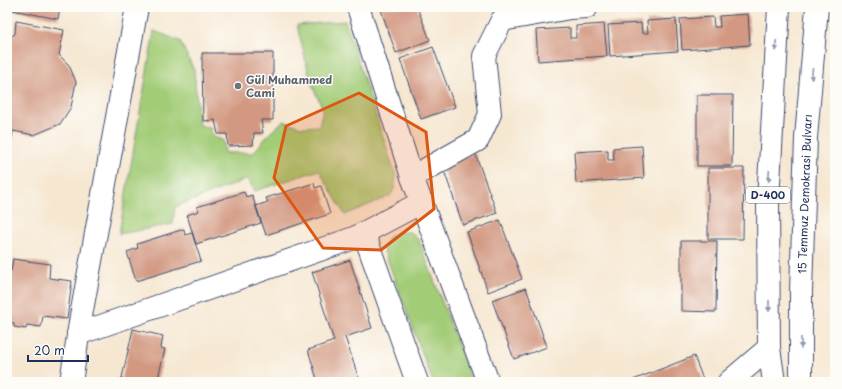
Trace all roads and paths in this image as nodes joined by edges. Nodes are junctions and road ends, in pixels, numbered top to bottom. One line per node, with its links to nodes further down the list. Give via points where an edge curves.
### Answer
1 (137, 7): 9 (main road)
2 (358, 7): 6 (main road)
3 (586, 7): 6 (main road, via 502,20 484,56 490,114 478,140)
4 (779, 7): 10 (main road, D-400, one-way to 10, via 768,202)
5 (817, 7): 16 (main road, 15 Temmuz Demokrasi Bulvarı, one-way to 16, via 806,138)
6 (412, 177): 7 (main road)
7 (422, 202): 8 (main road); 13 (main road)
8 (364, 233): 9 (main road); 12 (main road)
9 (78, 334): 11 (main road)
10 (769, 348): 14 (main road); 15 (main road, D-400)
11 (71, 382)
12 (417, 382)
13 (488, 382)
14 (729, 382)
15 (774, 382)
16 (801, 382)

